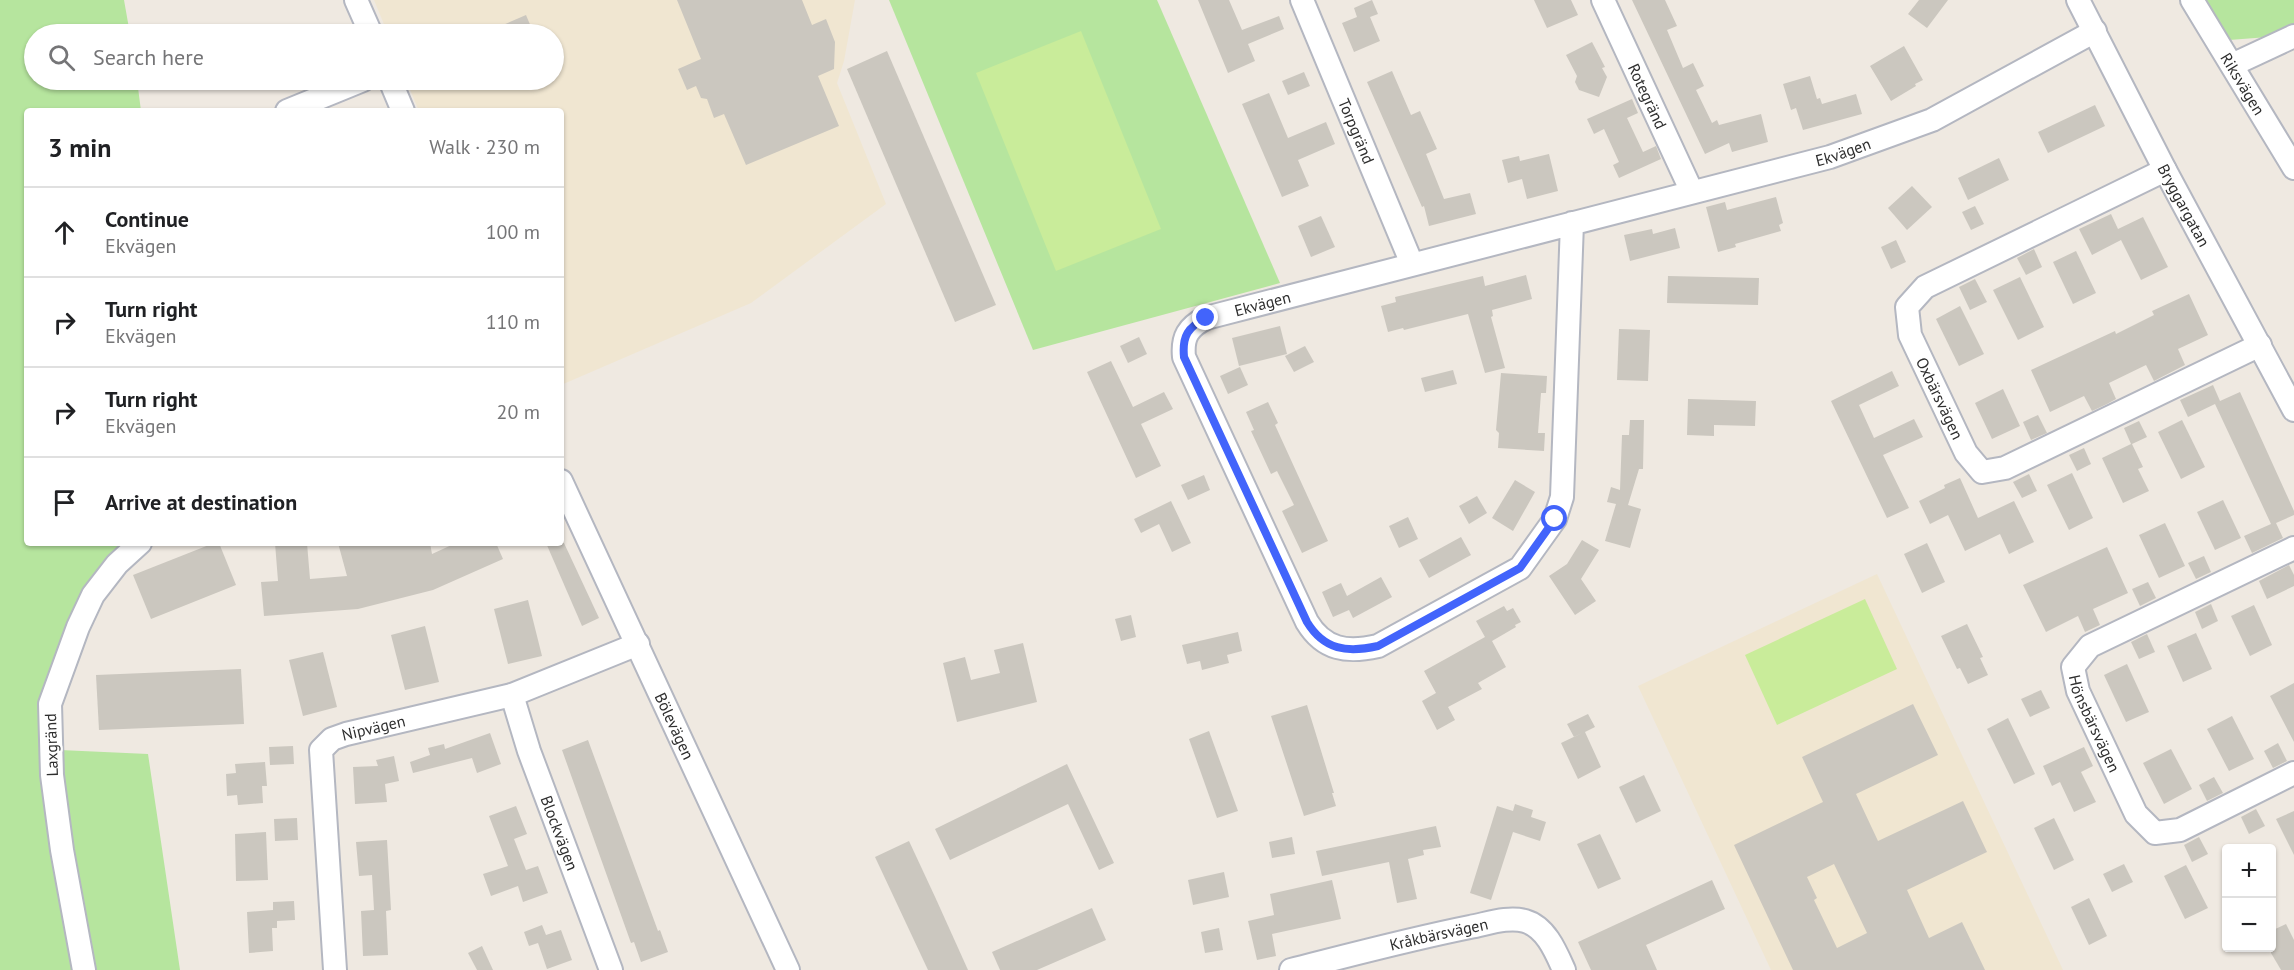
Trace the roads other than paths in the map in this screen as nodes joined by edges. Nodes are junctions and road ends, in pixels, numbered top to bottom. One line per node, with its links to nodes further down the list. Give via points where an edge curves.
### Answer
1 (356, 0): 6 (street)
2 (1302, 0): 18 (street, Torpgränd)
3 (1603, 0): 16 (street, Rotegränd)
4 (2078, 0): 7 (street, Bryggargatan)
5 (2192, 0): 9 (street, Riksvägen)
6 (367, 24)
7 (2095, 31): 15 (street, Bryggargatan); 16 (street, Ekvägen, via 1961,105 1905,130 1830,157)
8 (2294, 36): 9 (street)
9 (2232, 64): 14 (street, Riksvägen)
10 (338, 90): 12 (street)
11 (394, 90): 13 (street)
12 (294, 108)
13 (402, 108)
14 (2294, 168)
15 (2165, 170): 19 (street, Bryggargatan); 19 (street, Oxbärsvägen, via 1925,287 1907,308 1910,335 1966,453 1982,472 2005,468)
16 (1692, 192): 17 (street, Ekvägen)
17 (1572, 223): 18 (street, Ekvägen); 18 (street, Ekvägen, via 1562,497 1555,519 1520,568 1378,646 1346,649 1327,644 1307,622 1191,373 1182,343 1187,330 1206,318)
18 (1412, 264)
19 (2259, 345): 20 (street, Bryggargatan)
20 (2294, 410)
21 (564, 487): 24 (street, Bölevägen)
22 (137, 546): 27 (street, Laxgränd, via 93,595 50,704 53,786)
23 (2294, 548): 26 (street, Hönsbärsvägen, via 2090,646 2073,666 2078,691 2136,814 2155,833 2180,830)
24 (638, 644): 25 (street, Nipvägen); 30 (street, Bölevägen)
25 (512, 695): 28 (street, Nipvägen, via 346,734 332,739 321,750); 29 (street, Blockvägen)
26 (2294, 773)
27 (84, 970)
28 (335, 970)
29 (611, 970)
30 (788, 970)
31 (1291, 970): 32 (street, Kråkbärsvägen, via 1505,920 1538,927)
32 (1564, 970)

